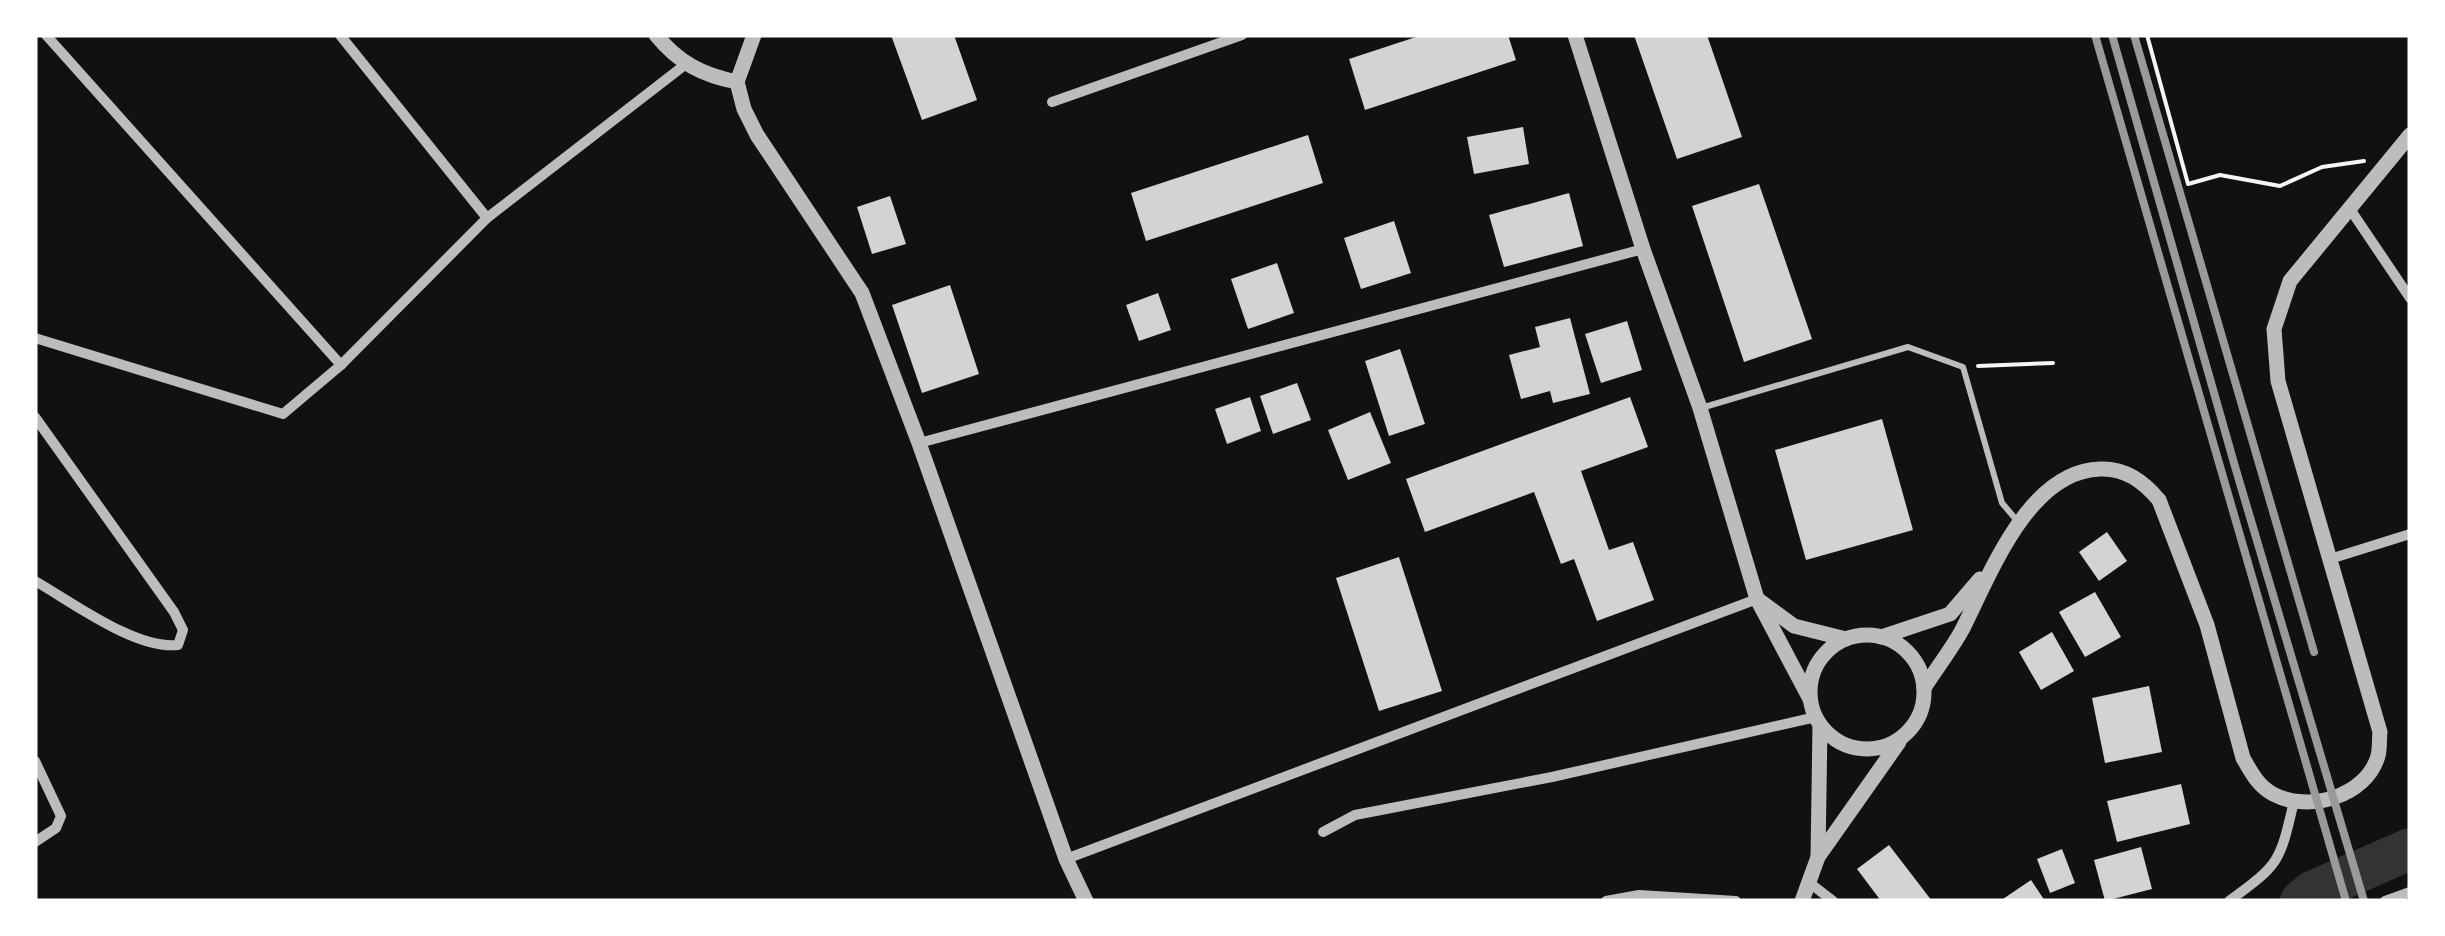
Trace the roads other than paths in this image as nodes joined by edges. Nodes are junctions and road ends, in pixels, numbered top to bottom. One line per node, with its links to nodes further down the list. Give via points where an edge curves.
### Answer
1 (46, 35): 16 (street)
2 (340, 35): 12 (street)
3 (656, 35): 7 (street)
4 (754, 35): 8 (street)
5 (1242, 35): 9 (street)
6 (1575, 35): 13 (street)
7 (686, 64): 8 (street); 12 (street)
8 (737, 82): 19 (street, via 757,134 862,293)
9 (1052, 102)
10 (2410, 135): 11 (street)
11 (2350, 208): 14 (street); 22 (street, via 2290,281 2274,329 2278,380)
12 (487, 218): 16 (street)
13 (1643, 249): 17 (street); 19 (street)
14 (2410, 298)
15 (35, 338): 16 (street, via 283,414)
16 (341, 365)
17 (1700, 408): 20 (lane, via 1908,348 1964,367 2002,503); 25 (street)
18 (35, 416): 24 (street, via 174,612 183,630 178,645 141,640)
19 (918, 443): 37 (street)
20 (2019, 523): 23 (street); 33 (street, via 2062,478 2082,470 2106,468 2146,484 2159,500 2207,625 2243,758 2271,793)
21 (2410, 534): 22 (street)
22 (2330, 558): 33 (street, via 2380,732 2378,758 2342,795)
23 (1993, 565): 26 (street, via 1950,614); 28 (street)
24 (35, 581)
25 (1756, 599): 27 (street, via 1794,626); 29 (street); 37 (street)
26 (1881, 636): 27 (street); 28 (street, via 1910,655)
27 (1846, 639): 29 (street, via 1819,662)
28 (1924, 688): 31 (street, via 1916,722)
29 (1810, 699): 30 (street)
30 (1818, 721): 31 (street, via 1851,747 1888,745); 34 (street, via 1355,815); 36 (street)
31 (1904, 735): 36 (street)
32 (35, 761): 35 (street, via 61,816)
33 (2294, 801): 45 (street, via 2283,848 2269,872)
34 (1323, 832)
35 (35, 842)
36 (1818, 858): 38 (street)
37 (1066, 859): 40 (street)
38 (1811, 884): 43 (street); 44 (street)
39 (2410, 892): 46 (street)
40 (1086, 901)
41 (1606, 901): 42 (street, via 1639,895)
42 (1736, 901)
43 (1802, 901)
44 (1832, 901)
45 (2230, 901)
46 (2385, 901)

